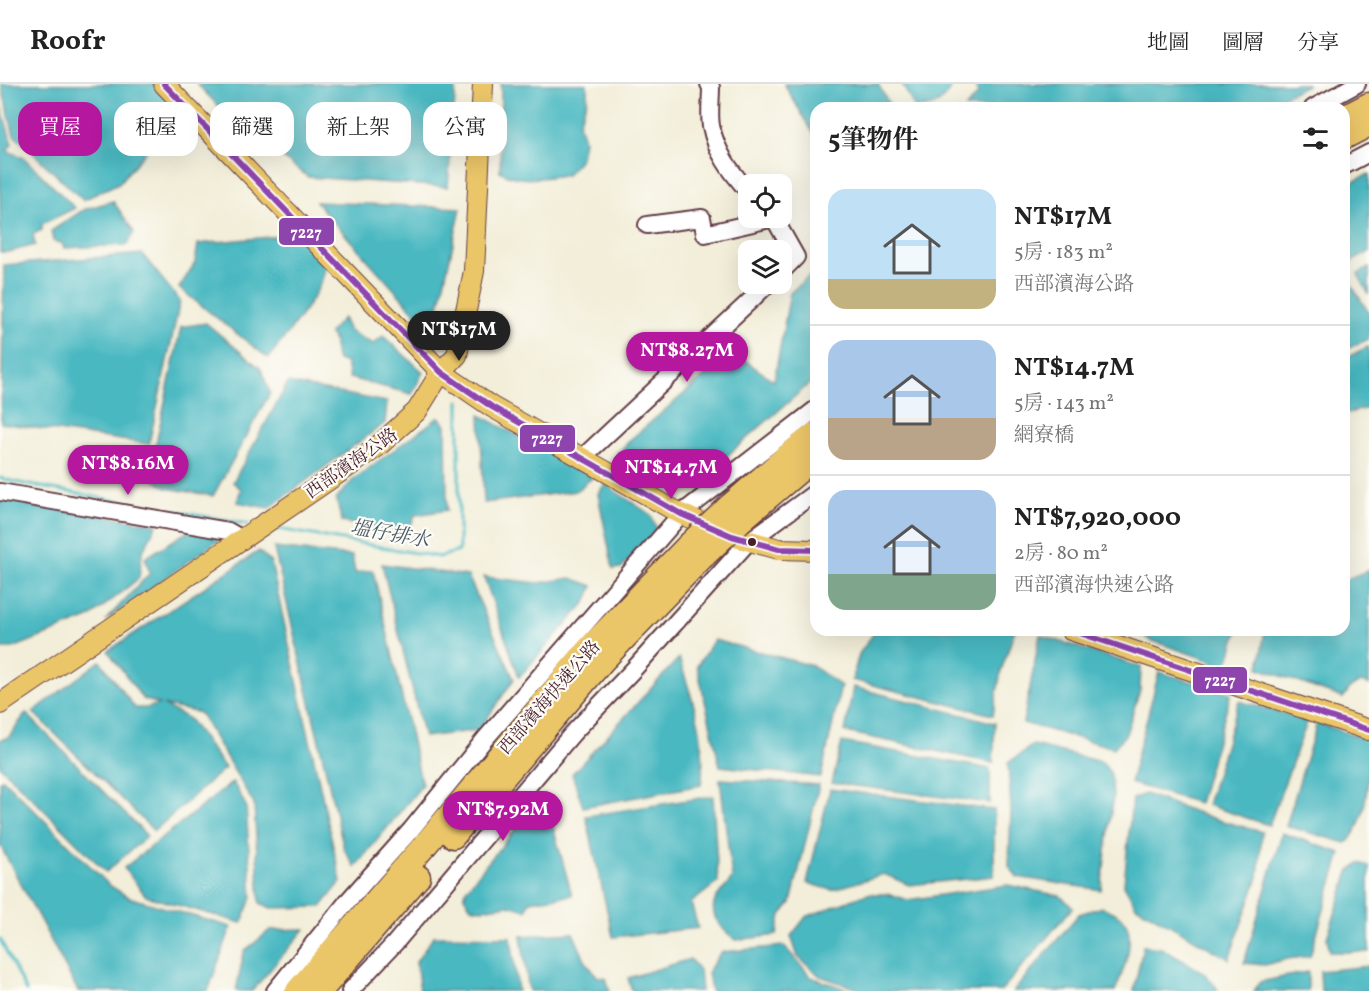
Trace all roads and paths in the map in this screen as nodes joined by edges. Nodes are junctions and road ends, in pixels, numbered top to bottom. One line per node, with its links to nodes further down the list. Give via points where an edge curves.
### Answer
1 (164, 84): 16 (main road)
2 (483, 84): 16 (main road, 西部濱海公路, via 474,271 457,355)
3 (709, 84): 12 (street, via 711,124 722,157)
4 (1357, 84): 5 (street)
5 (1324, 102)
6 (1369, 105): 7 (highway)
7 (1350, 115)
8 (1369, 124): 9 (highway)
9 (1350, 134)
10 (1369, 153): 11 (street)
11 (1350, 163)
12 (738, 179)
13 (647, 225): 14 (street, via 702,219 705,234)
14 (738, 226)
15 (757, 294): 19 (street)
16 (441, 372): 19 (main road, via 492,407); 25 (main road, 西部濱海公路, via 417,411 399,429)
17 (810, 414): 23 (street)
18 (810, 440): 24 (highway, via 784,459)
19 (583, 457): 23 (main road)
20 (810, 461): 24 (highway)
21 (0, 492): 25 (street, via 228,531)
22 (810, 494): 24 (street)
23 (681, 514): 24 (main road); 31 (street, via 485,739)
24 (740, 522): 26 (main road, via 778,549); 27 (highway, bridge); 34 (street, via 633,670 573,733)
25 (242, 539): 29 (main road, 西部濱海公路)
26 (810, 550)
27 (694, 552): 32 (highway, 西部濱海快速公路, via 589,649); 33 (highway, 西部濱海快速公路)
28 (1089, 636): 30 (main road)
29 (0, 704)
30 (1369, 730)
31 (275, 991)
32 (298, 991)
33 (320, 991)
34 (350, 991)

